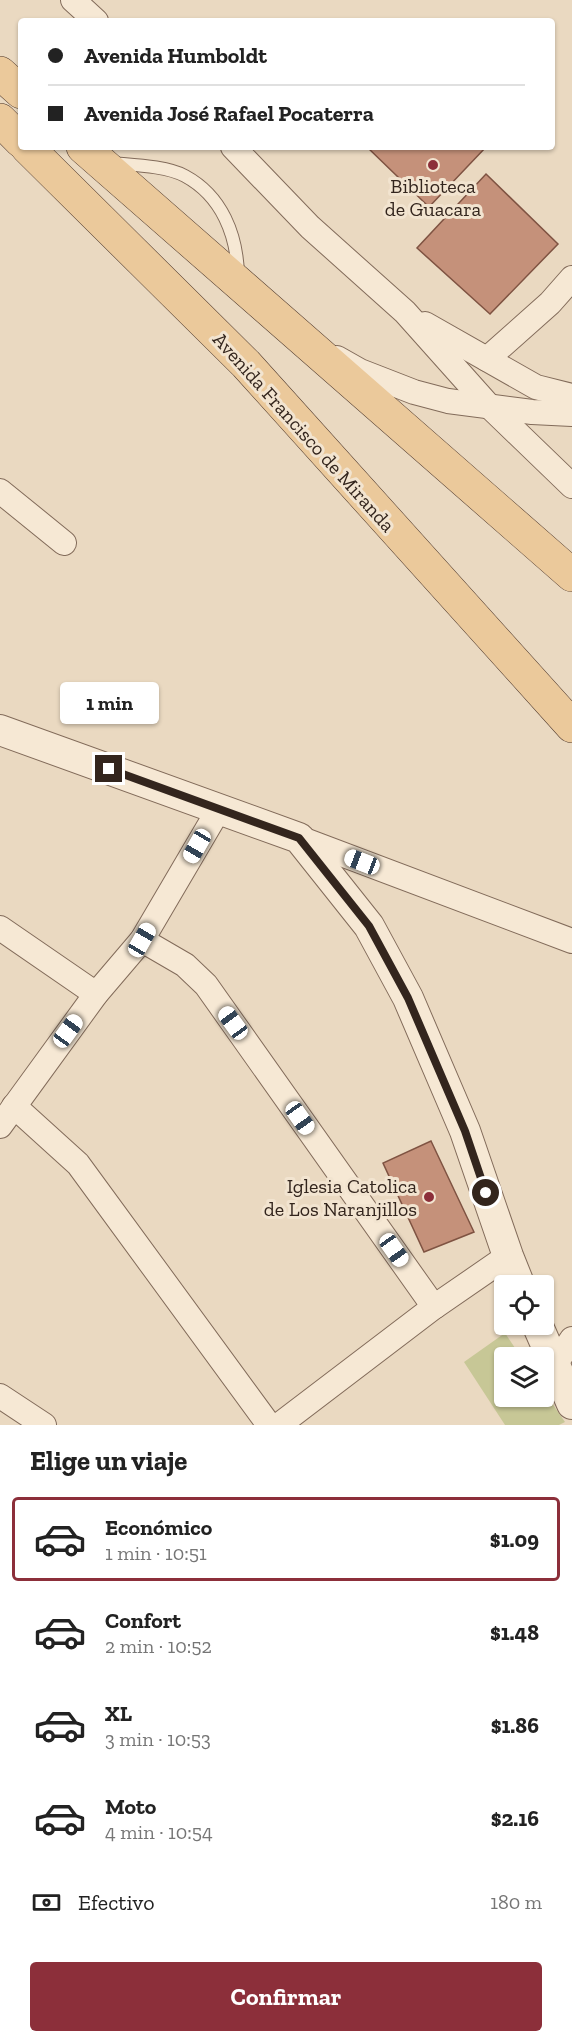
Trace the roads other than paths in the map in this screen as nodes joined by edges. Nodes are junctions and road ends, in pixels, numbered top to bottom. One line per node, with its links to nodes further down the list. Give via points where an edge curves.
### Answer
1 (73, 0): 2 (street)
2 (93, 18)
3 (0, 73): 4 (main road)
4 (18, 89)
5 (0, 120): 6 (main road)
6 (18, 138)
7 (30, 150): 22 (main road, Avenida Francisco de Miranda, via 246,364)
8 (236, 150): 12 (street, via 310,226)
9 (92, 155): 11 (main road); 11 (lane, via 184,175 206,192 225,215 232,234 238,256)
10 (572, 278): 14 (street)
11 (238, 282): 13 (main road)
12 (405, 312): 14 (street); 16 (street)
13 (284, 322): 16 (street, via 333,356 414,392); 21 (main road)
14 (487, 359): 15 (street, via 536,387)
15 (572, 396)
16 (488, 405): 17 (street); 18 (street)
17 (572, 414)
18 (572, 486)
19 (0, 491): 20 (street)
20 (64, 543)
21 (572, 575)
22 (572, 726)
23 (0, 730): 24 (street)
24 (219, 809): 25 (street); 27 (street)
25 (299, 838): 28 (street); 32 (street, via 369,926 408,998 465,1131)
26 (0, 928): 29 (street)
27 (142, 940): 29 (street); 34 (street, via 185,965 206,986)
28 (572, 941)
29 (96, 994): 30 (street)
30 (14, 1106): 31 (street); 40 (street, via 78,1164)
31 (0, 1126)
32 (508, 1256): 33 (street); 34 (street)
33 (516, 1275)
34 (434, 1307): 41 (street)
35 (572, 1339): 36 (street)
36 (554, 1366): 38 (street)
37 (0, 1396): 39 (street)
38 (572, 1404)
39 (44, 1425)
40 (269, 1425)
41 (279, 1425)

